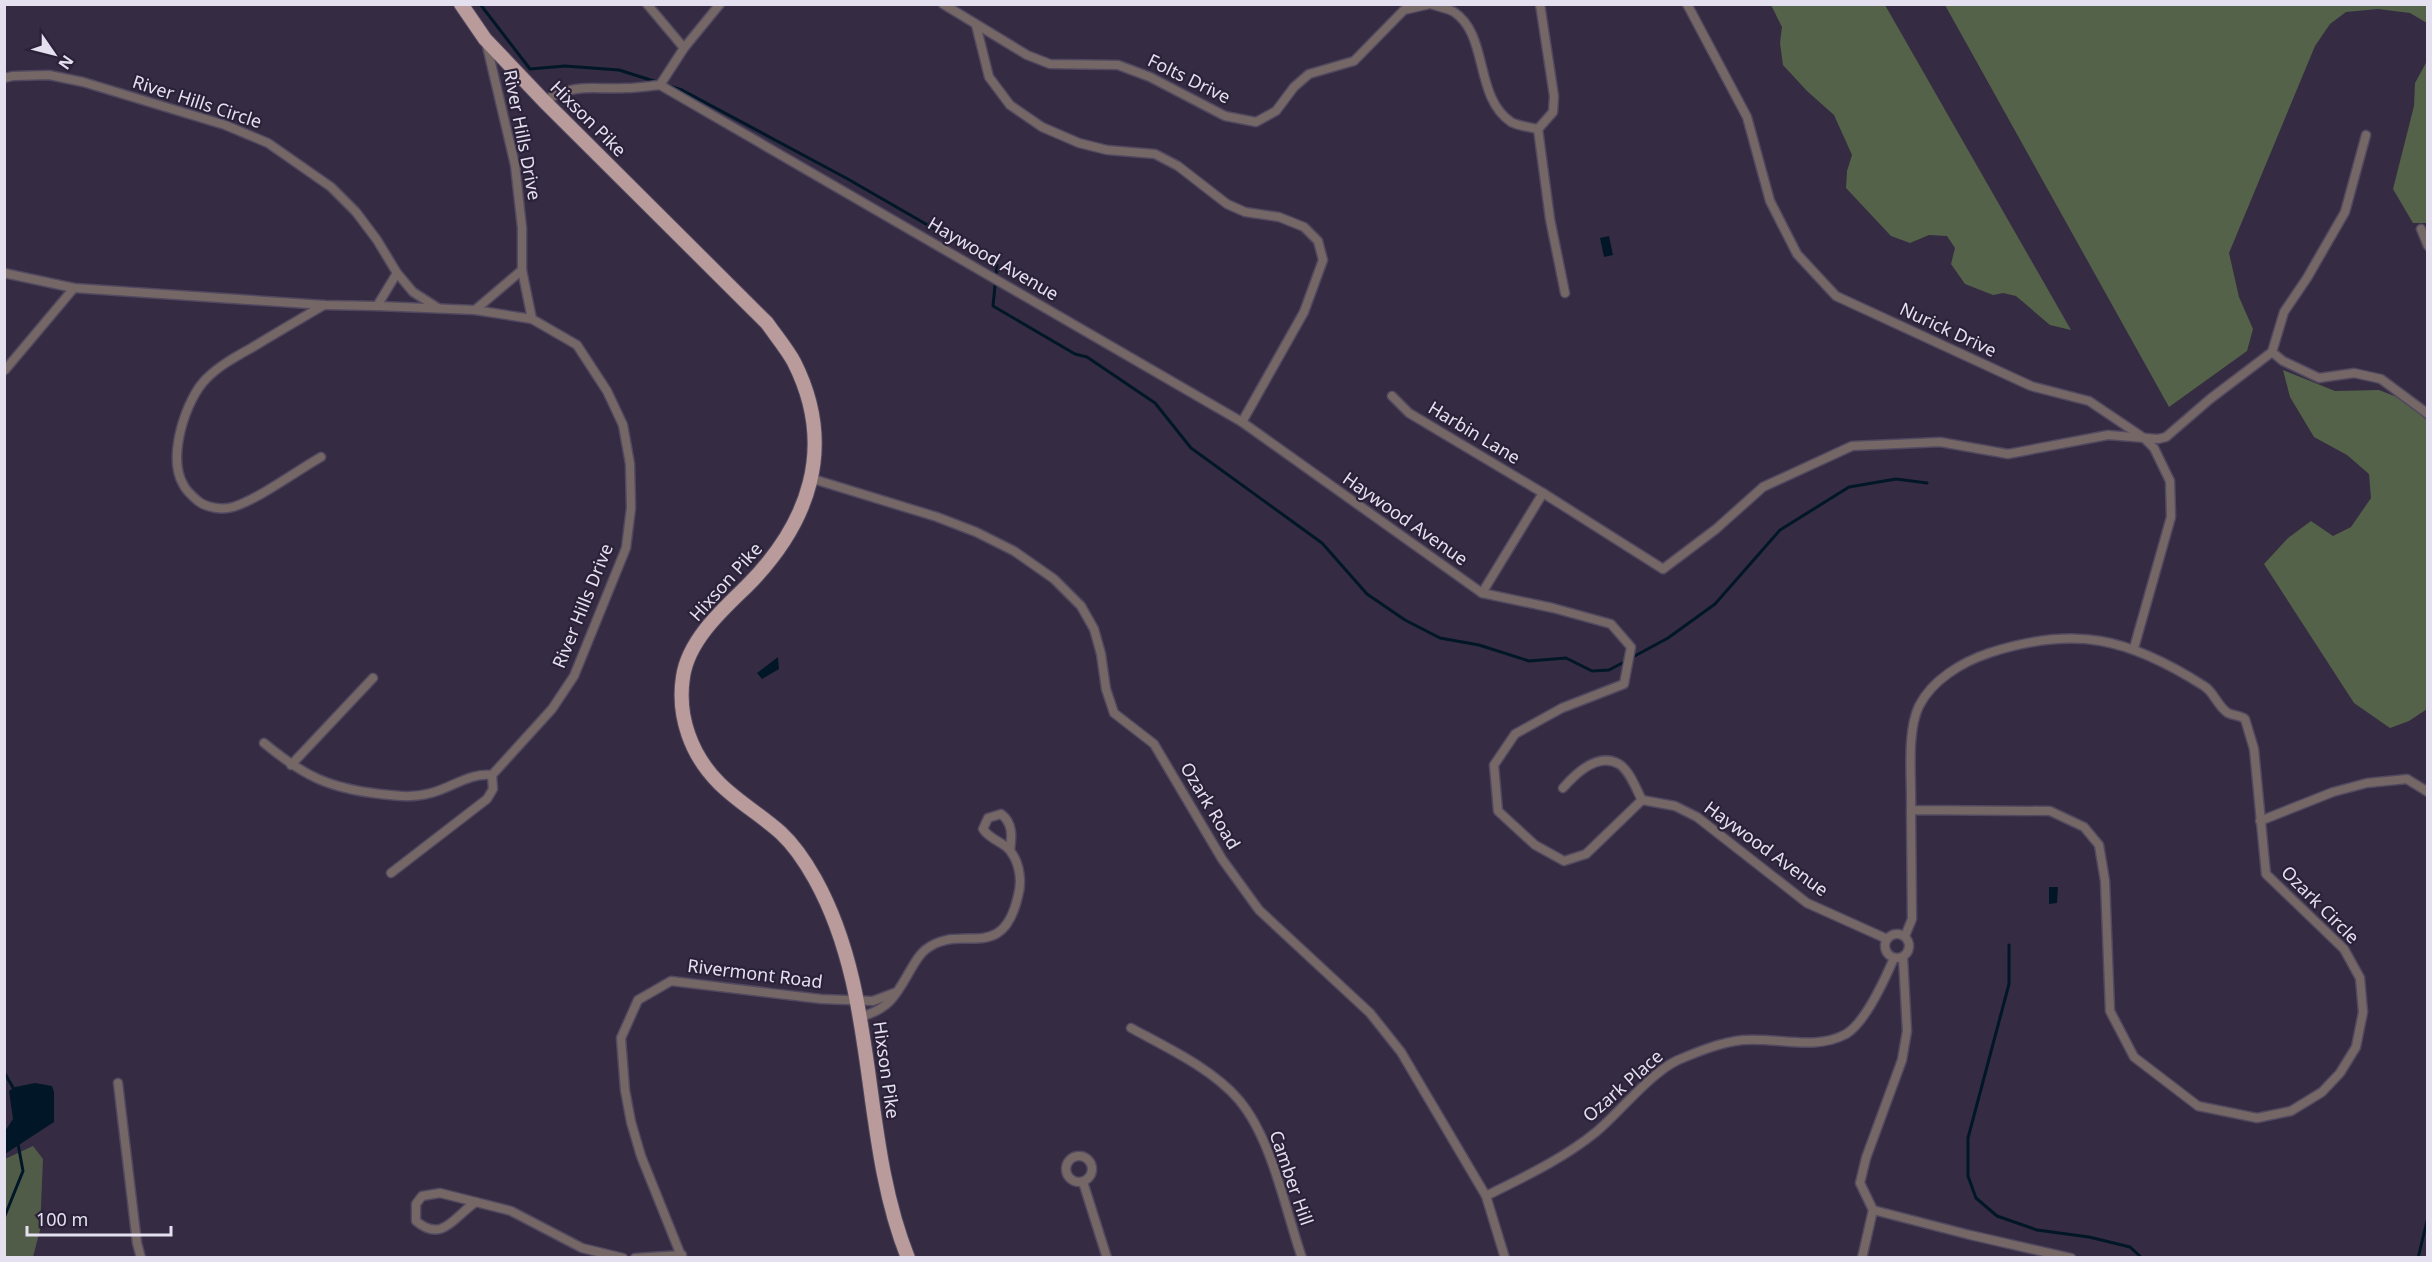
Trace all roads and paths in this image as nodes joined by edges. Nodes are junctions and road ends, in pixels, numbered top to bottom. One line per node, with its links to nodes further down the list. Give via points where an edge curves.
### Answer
1 (461, 4): 9 (main road, Hixson Pike)
2 (647, 4): 10 (street)
3 (720, 4): 10 (street)
4 (943, 4): 8 (street, Folts Drive)
5 (1431, 4): 8 (street, Folts Drive, via 1404,10 1354,61 1309,74 1276,111 1256,122 1225,116 1118,65 1050,64 1026,55); 14 (street, Folts Drive, via 1453,12 1470,29 1484,78 1499,110 1512,123)
6 (1540, 4): 14 (street, via 1554,96 1553,112)
7 (1686, 4): 33 (street, Nurick Drive, via 1747,117 1770,201 1797,254 1836,296 2031,386 2089,401)
8 (976, 25): 32 (street, via 990,77 1010,105 1042,127 1107,150 1155,154 1178,166 1227,204 1245,212 1287,220 1304,227 1318,241 1323,260 1304,312)
9 (485, 39): 13 (main road, Hixson Pike); 18 (street, River Hills Drive, via 515,165)
10 (684, 48): 12 (street)
11 (4, 78): 20 (street, River Hills Circle, via 49,75 83,82 225,125 268,143 331,187 356,212)
12 (660, 85): 13 (street, via 593,86 567,90); 32 (street, Haywood Avenue)
13 (544, 101): 35 (main road, Hixson Pike, via 767,323 793,360 806,394 815,453)
14 (1538, 129): 22 (street)
15 (2366, 135): 28 (street, via 2344,212 2284,312)
16 (2421, 229): 17 (street)
17 (2427, 246)
18 (522, 270): 26 (street); 27 (street, River Hills Drive)
19 (4, 273): 21 (street, River Hills Circle)
20 (397, 273): 24 (street); 25 (street, River Hills Circle, via 413,292)
21 (74, 288): 23 (street, River Hills Circle); 29 (street)
22 (1565, 293)
23 (324, 305): 24 (street, River Hills Circle); 34 (street, via 206,378 191,400 182,427 178,469 182,483 203,505 233,507)
24 (377, 306): 25 (street, River Hills Circle)
25 (438, 308): 26 (street, River Hills Circle)
26 (475, 310): 27 (street, River Hills Circle)
27 (532, 319): 42 (street, River Hills Drive, via 576,345 608,391 625,435 631,508 626,548 574,676 552,709)
28 (2272, 352): 31 (street, via 2319,378 2354,373 2381,379); 33 (street, via 2166,437)
29 (5, 370)
30 (1392, 396): 36 (street, Harbin Lane, via 1409,413)
31 (2427, 414)
32 (1242, 422): 37 (street, Haywood Avenue)
33 (2144, 438): 36 (street, Harbin Lane, via 2108,435 2008,453 1940,442 1852,446 1763,487 1663,569); 38 (street, Nurick Drive, via 2154,448 2170,481 2171,517)
34 (321, 457)
35 (813, 479): 54 (main road, Hixson Pike, via 772,561 718,615 694,648 683,676 684,715 687,735 719,783 781,834 814,877 837,926); 59 (street, Ozark Road, via 976,532 1014,551 1054,579 1081,606 1094,629 1114,713 1154,744 1222,859 1259,910 1370,1013 1401,1052)
36 (1543, 493): 37 (street)
37 (1482, 593): 45 (street, Haywood Avenue, via 1611,624 1631,647 1624,684 1562,708 1515,734 1494,765 1498,811 1535,845 1564,861 1586,854)
38 (2134, 648): 46 (street, Ozark Circle, via 2075,637 2010,646 1970,659 1931,687 1912,724); 47 (street, Ozark Circle, via 2206,687 2228,712 2245,719 2254,749)
39 (373, 678): 41 (street)
40 (264, 742): 41 (street)
41 (291, 765): 42 (street, via 346,790 412,797 483,774)
42 (492, 775): 49 (street, via 493,789 487,799)
43 (1563, 788): 45 (street, via 1580,769 1602,761 1618,764 1626,771)
44 (2427, 792): 47 (street, via 2407,779 2367,783 2333,792)
45 (1642, 800): 51 (street, Haywood Avenue, via 1675,806 1697,817 1807,903)
46 (1911, 810): 47 (street, Ozark Circle, via 2050,811 2085,826 2099,845 2105,881 2110,1011 2134,1057 2198,1107 2257,1118 2291,1111 2322,1092 2356,1047 2363,1012 2360,978 2344,949 2266,874); 50 (street, Ozark Circle, via 1912,919)
47 (2260, 822)
48 (1011, 850): 53 (street, via 1021,884 1011,920 988,938 954,940 928,948)
49 (392, 873)
50 (1905, 936): 51 (street, via 1897,933); 52 (street, via 1910,946)
51 (1887, 939): 52 (street, via 1886,951)
52 (1899, 957): 59 (street, Ozark Place, via 1864,1015 1849,1032 1820,1042 1742,1040 1675,1062 1576,1148); 61 (street, via 1907,1030 1902,1060 1860,1183)
53 (894, 993): 54 (street, Rivermont Road, via 877,1001); 55 (street, via 886,1006)
54 (856, 1000): 55 (main road, Hixson Pike); 62 (street, Rivermont Road, via 670,981 638,1000 621,1038 625,1090 641,1156)
55 (860, 1017): 66 (main road, Hixson Pike, via 886,1191)
56 (1131, 1028): 68 (street, Camber Hill, via 1212,1076 1239,1100 1266,1145)
57 (118, 1083): 63 (street)
58 (1083, 1182): 67 (street)
59 (1486, 1196): 69 (street, Ozark Road)
60 (476, 1202): 60 (street, via 430,1193 416,1203 416,1221 424,1228 447,1227); 64 (street, via 511,1211 582,1248)
61 (1874, 1210): 70 (street); 71 (street)
62 (682, 1256): 65 (street)
63 (141, 1257)
64 (623, 1257)
65 (635, 1257)
66 (908, 1257)
67 (1107, 1257)
68 (1302, 1257)
69 (1505, 1257)
70 (1862, 1257)
71 (2071, 1257)

